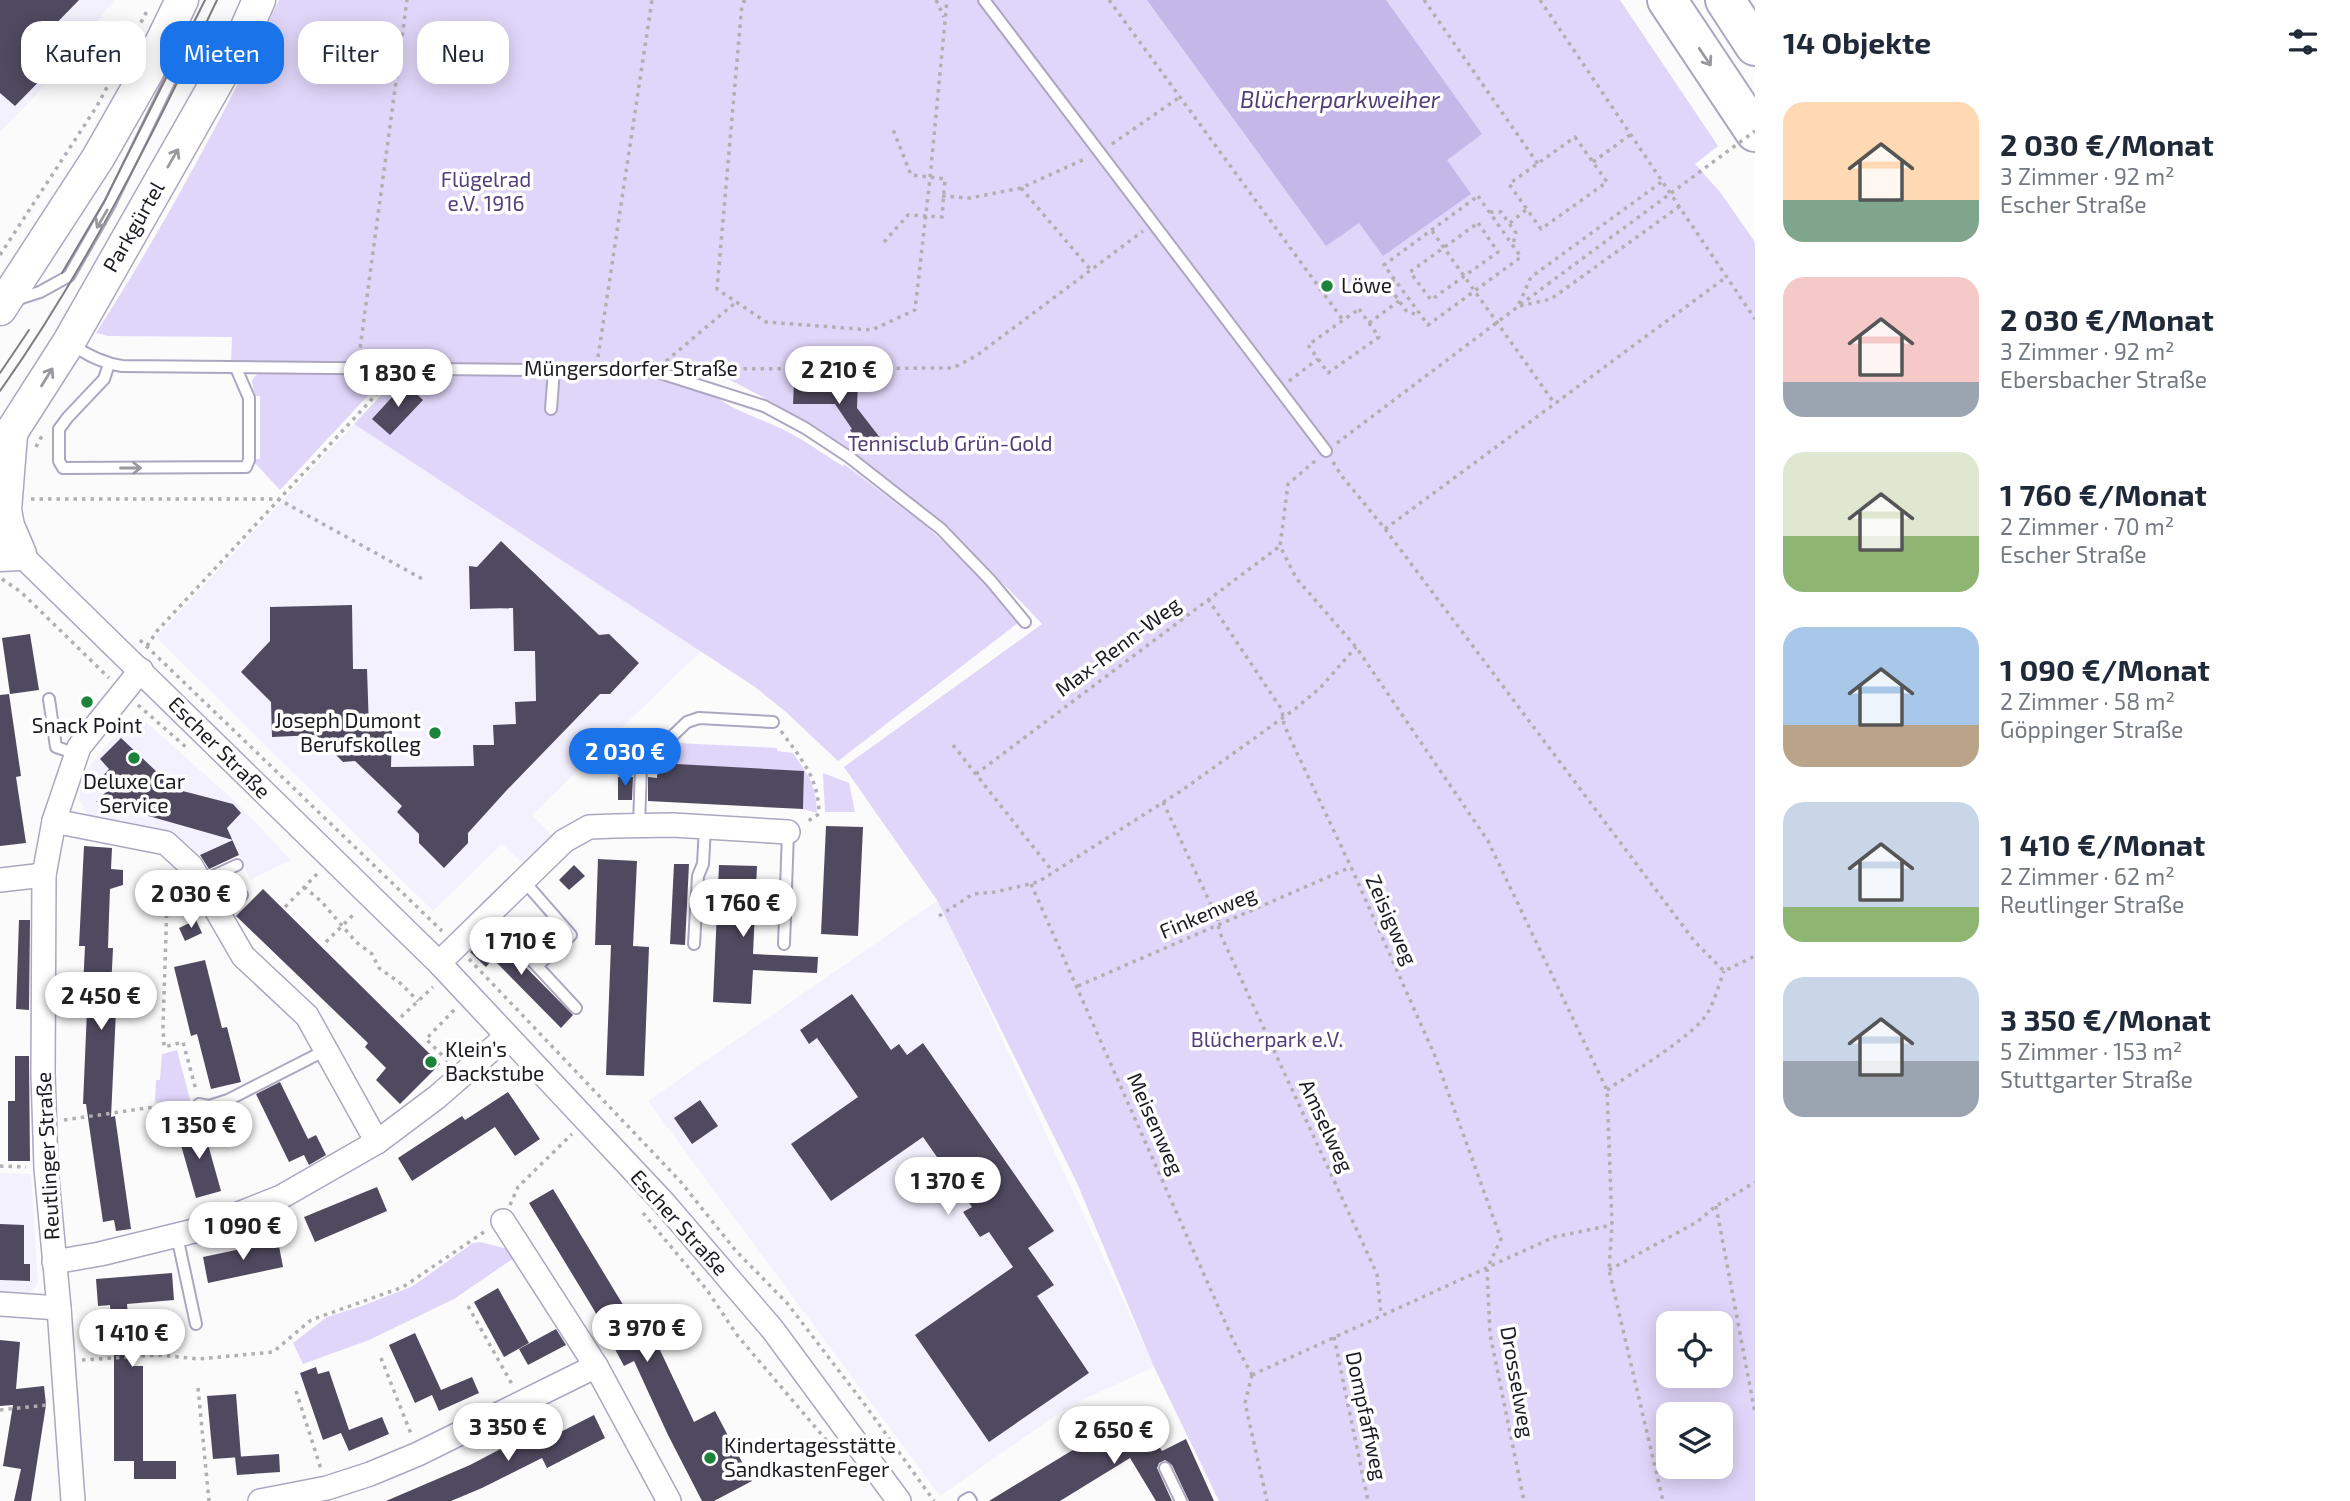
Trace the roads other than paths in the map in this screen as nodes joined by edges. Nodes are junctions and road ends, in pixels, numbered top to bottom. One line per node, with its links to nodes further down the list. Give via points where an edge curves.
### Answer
1 (239, 0): 7 (main road)
2 (259, 0): 8 (main road, Parkgürtel)
3 (984, 0): 19 (lane)
4 (1667, 0): 11 (highway, one-way to 11)
5 (1725, 0): 9 (highway)
6 (168, 9): 12 (main road, via 147,72)
7 (241, 21)
8 (250, 21)
9 (1755, 46)
10 (216, 84): 13 (main road, Parkgürtel, one-way to 10)
11 (1755, 132)
12 (2, 307)
13 (69, 342): 14 (lane, Müngersdorfer Straße); 18 (main road, Parkgürtel, one-way to 13)
14 (109, 364): 15 (lane, Müngersdorfer Straße); 15 (lane, one-way to 15, via 104,379 59,429 63,468 246,467 249,398)
15 (236, 368): 16 (lane, Müngersdorfer Straße)
16 (554, 370): 17 (lane); 21 (lane, Müngersdorfer Straße, via 654,371 764,406 849,457 940,529)
17 (551, 409)
18 (5, 442): 20 (main road)
19 (1326, 451)
20 (7, 547): 22 (street, Escher Straße)
21 (1025, 622)
22 (141, 670): 25 (street, Reutlinger Straße); 40 (street, Escher Straße)
23 (49, 699): 25 (lane, via 56,747)
24 (773, 722): 27 (lane, via 699,718 687,722 641,766)
25 (77, 754): 26 (street, Reutlinger Straße)
26 (54, 821): 31 (street, Reutlinger Straße); 34 (street, via 166,843 191,866)
27 (639, 826): 28 (street); 33 (street, via 589,827 564,841)
28 (705, 827): 29 (street); 38 (lane)
29 (788, 832): 39 (lane)
30 (237, 865): 34 (lane)
31 (44, 875): 32 (street); 49 (street, Reutlinger Straße, via 44,1123)
32 (0, 880)
33 (523, 880): 40 (street); 41 (lane, via 571,935)
34 (200, 882): 36 (street)
35 (242, 895): 36 (lane)
36 (214, 907): 44 (street, via 243,956 307,1016)
37 (511, 939): 41 (lane)
38 (694, 944)
39 (784, 944)
40 (439, 963): 43 (street, Escher Straße)
41 (537, 966): 42 (lane)
42 (576, 1008)
43 (507, 1036): 46 (street, via 438,1097); 58 (street, Escher Straße, via 663,1203 773,1330)
44 (326, 1050): 45 (lane, via 228,1100); 46 (street)
45 (199, 1104)
46 (377, 1142): 48 (street, via 281,1197)
47 (503, 1221): 53 (street)
48 (177, 1236): 49 (street); 52 (lane)
49 (54, 1262): 51 (street, Reutlinger Straße)
50 (0, 1304): 51 (street)
51 (59, 1308): 55 (street, Reutlinger Straße)
52 (196, 1324)
53 (596, 1366): 56 (street, via 370,1474); 57 (street)
54 (1165, 1468): 61 (lane)
55 (73, 1501)
56 (260, 1501)
57 (669, 1501)
58 (899, 1501)
59 (964, 1501): 60 (lane)
60 (971, 1501)
61 (1181, 1501)

